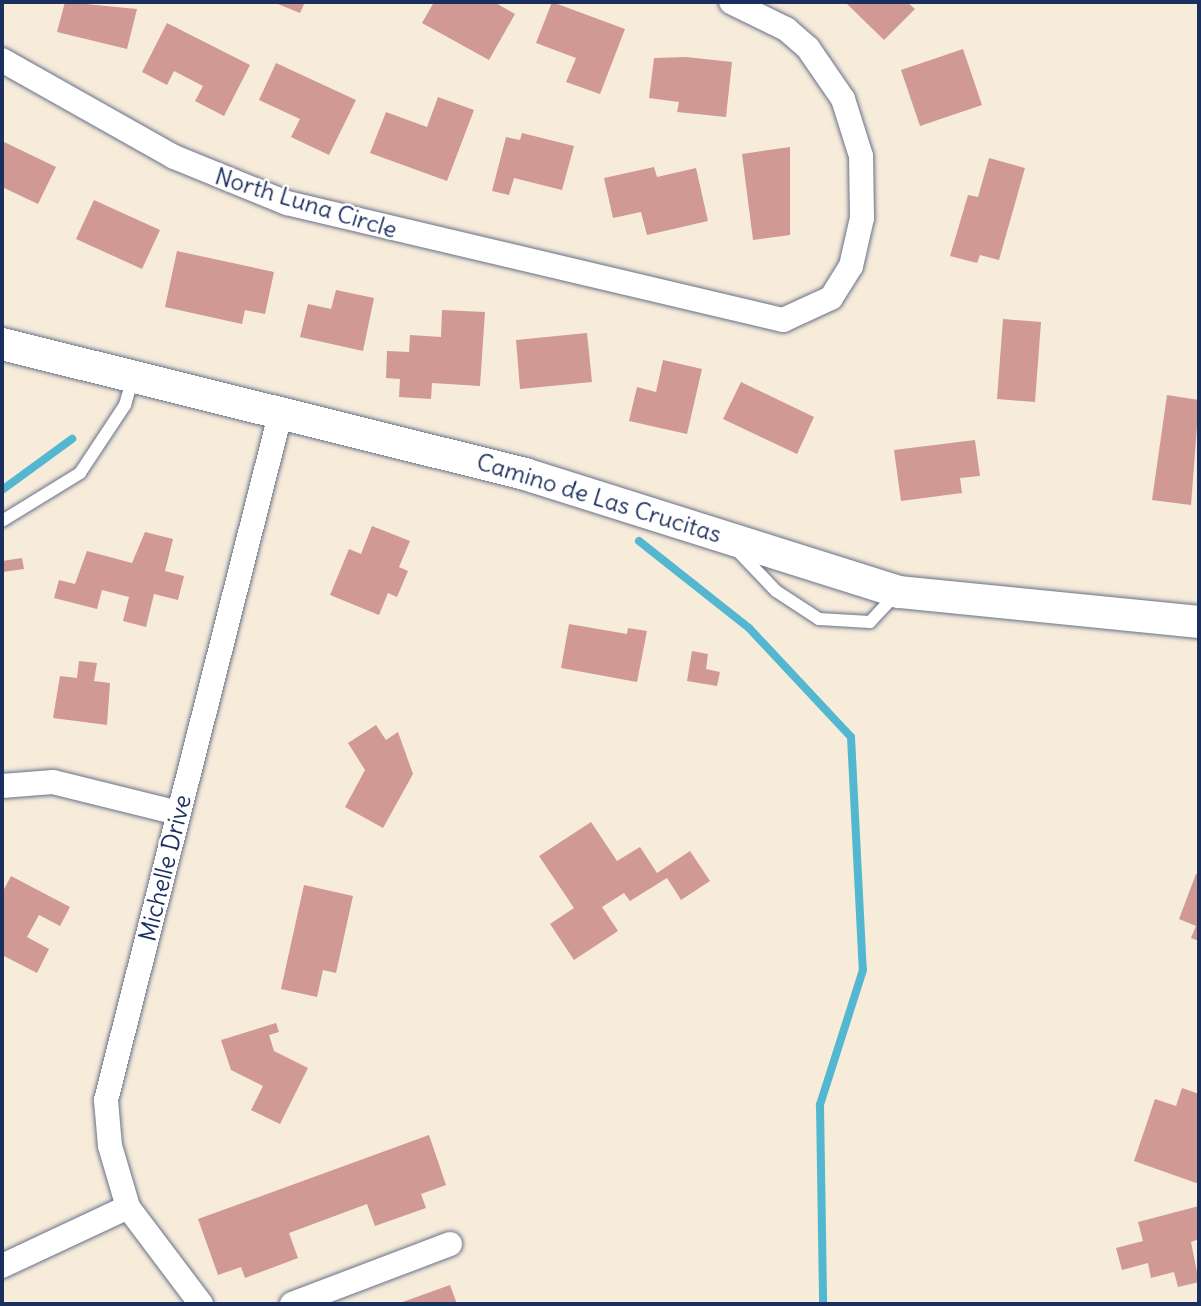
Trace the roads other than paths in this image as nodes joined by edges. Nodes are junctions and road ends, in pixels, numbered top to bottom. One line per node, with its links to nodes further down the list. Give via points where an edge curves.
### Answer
1 (731, 2): 2 (street, North Luna Circle, via 786,29 843,99 855,126 864,187 850,266 831,298 783,320 632,287 250,190 131,136)
2 (2, 60)
3 (2, 344): 4 (street, Camino de Las Crucitas)
4 (133, 376): 5 (street, Camino de Las Crucitas); 6 (lane, via 125,405 80,473)
5 (281, 411): 7 (street, Camino de Las Crucitas, via 525,474); 11 (street, Michelle Drive)
6 (2, 521)
7 (722, 534): 8 (street, Camino de Las Crucitas); 8 (lane, via 776,590 819,619 870,622)
8 (899, 592): 9 (street, Camino de Las Crucitas)
9 (1199, 622)
10 (2, 786): 11 (street, via 53,782)
11 (178, 813): 12 (street, Michelle Drive, via 106,1100 110,1146)
12 (128, 1207): 14 (street); 15 (street, Michelle Drive)
13 (450, 1244): 16 (street)
14 (2, 1266)
15 (201, 1304)
16 (292, 1304)

